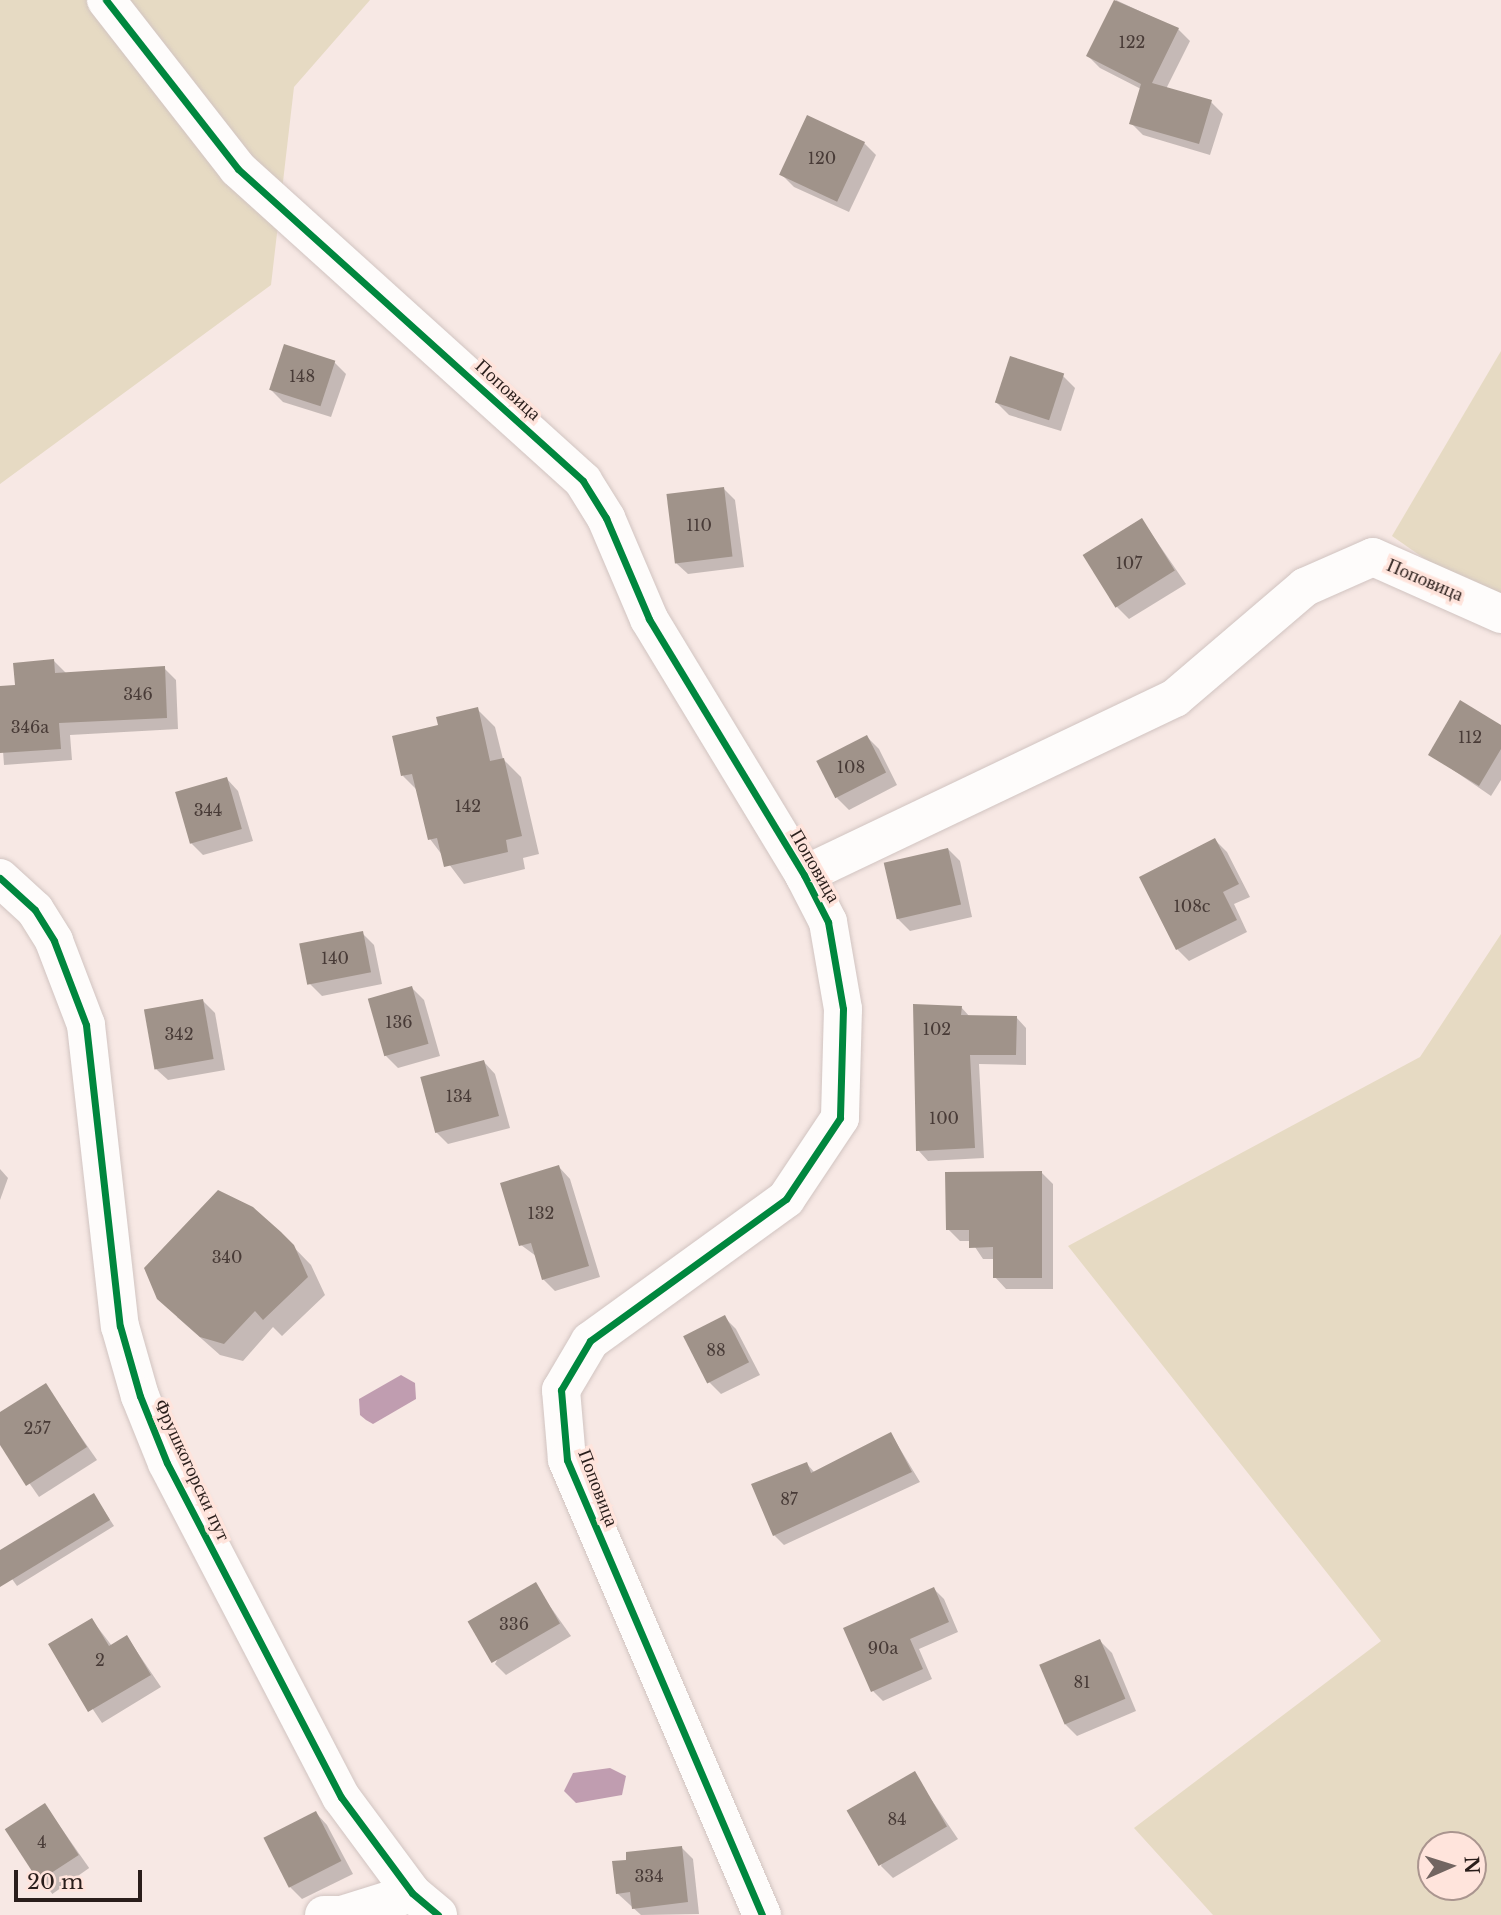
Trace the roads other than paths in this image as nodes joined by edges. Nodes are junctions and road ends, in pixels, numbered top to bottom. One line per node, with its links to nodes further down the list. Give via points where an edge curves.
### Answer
1 (106, 0): 3 (street, Поповица, via 238,169 583,481 606,518 649,619)
2 (1501, 614): 3 (street, Поповица, via 1373,557 1305,587 1175,698)
3 (804, 875): 7 (street, Поповица, via 828,922 843,1009 840,1118 786,1199 590,1340 561,1390 567,1460)
4 (0, 878): 5 (street, Фрушкогорски пут, via 35,910 54,941 86,1025 120,1326 158,1441 341,1797)
5 (425, 1904): 6 (street)
6 (324, 1915)
7 (762, 1915)

